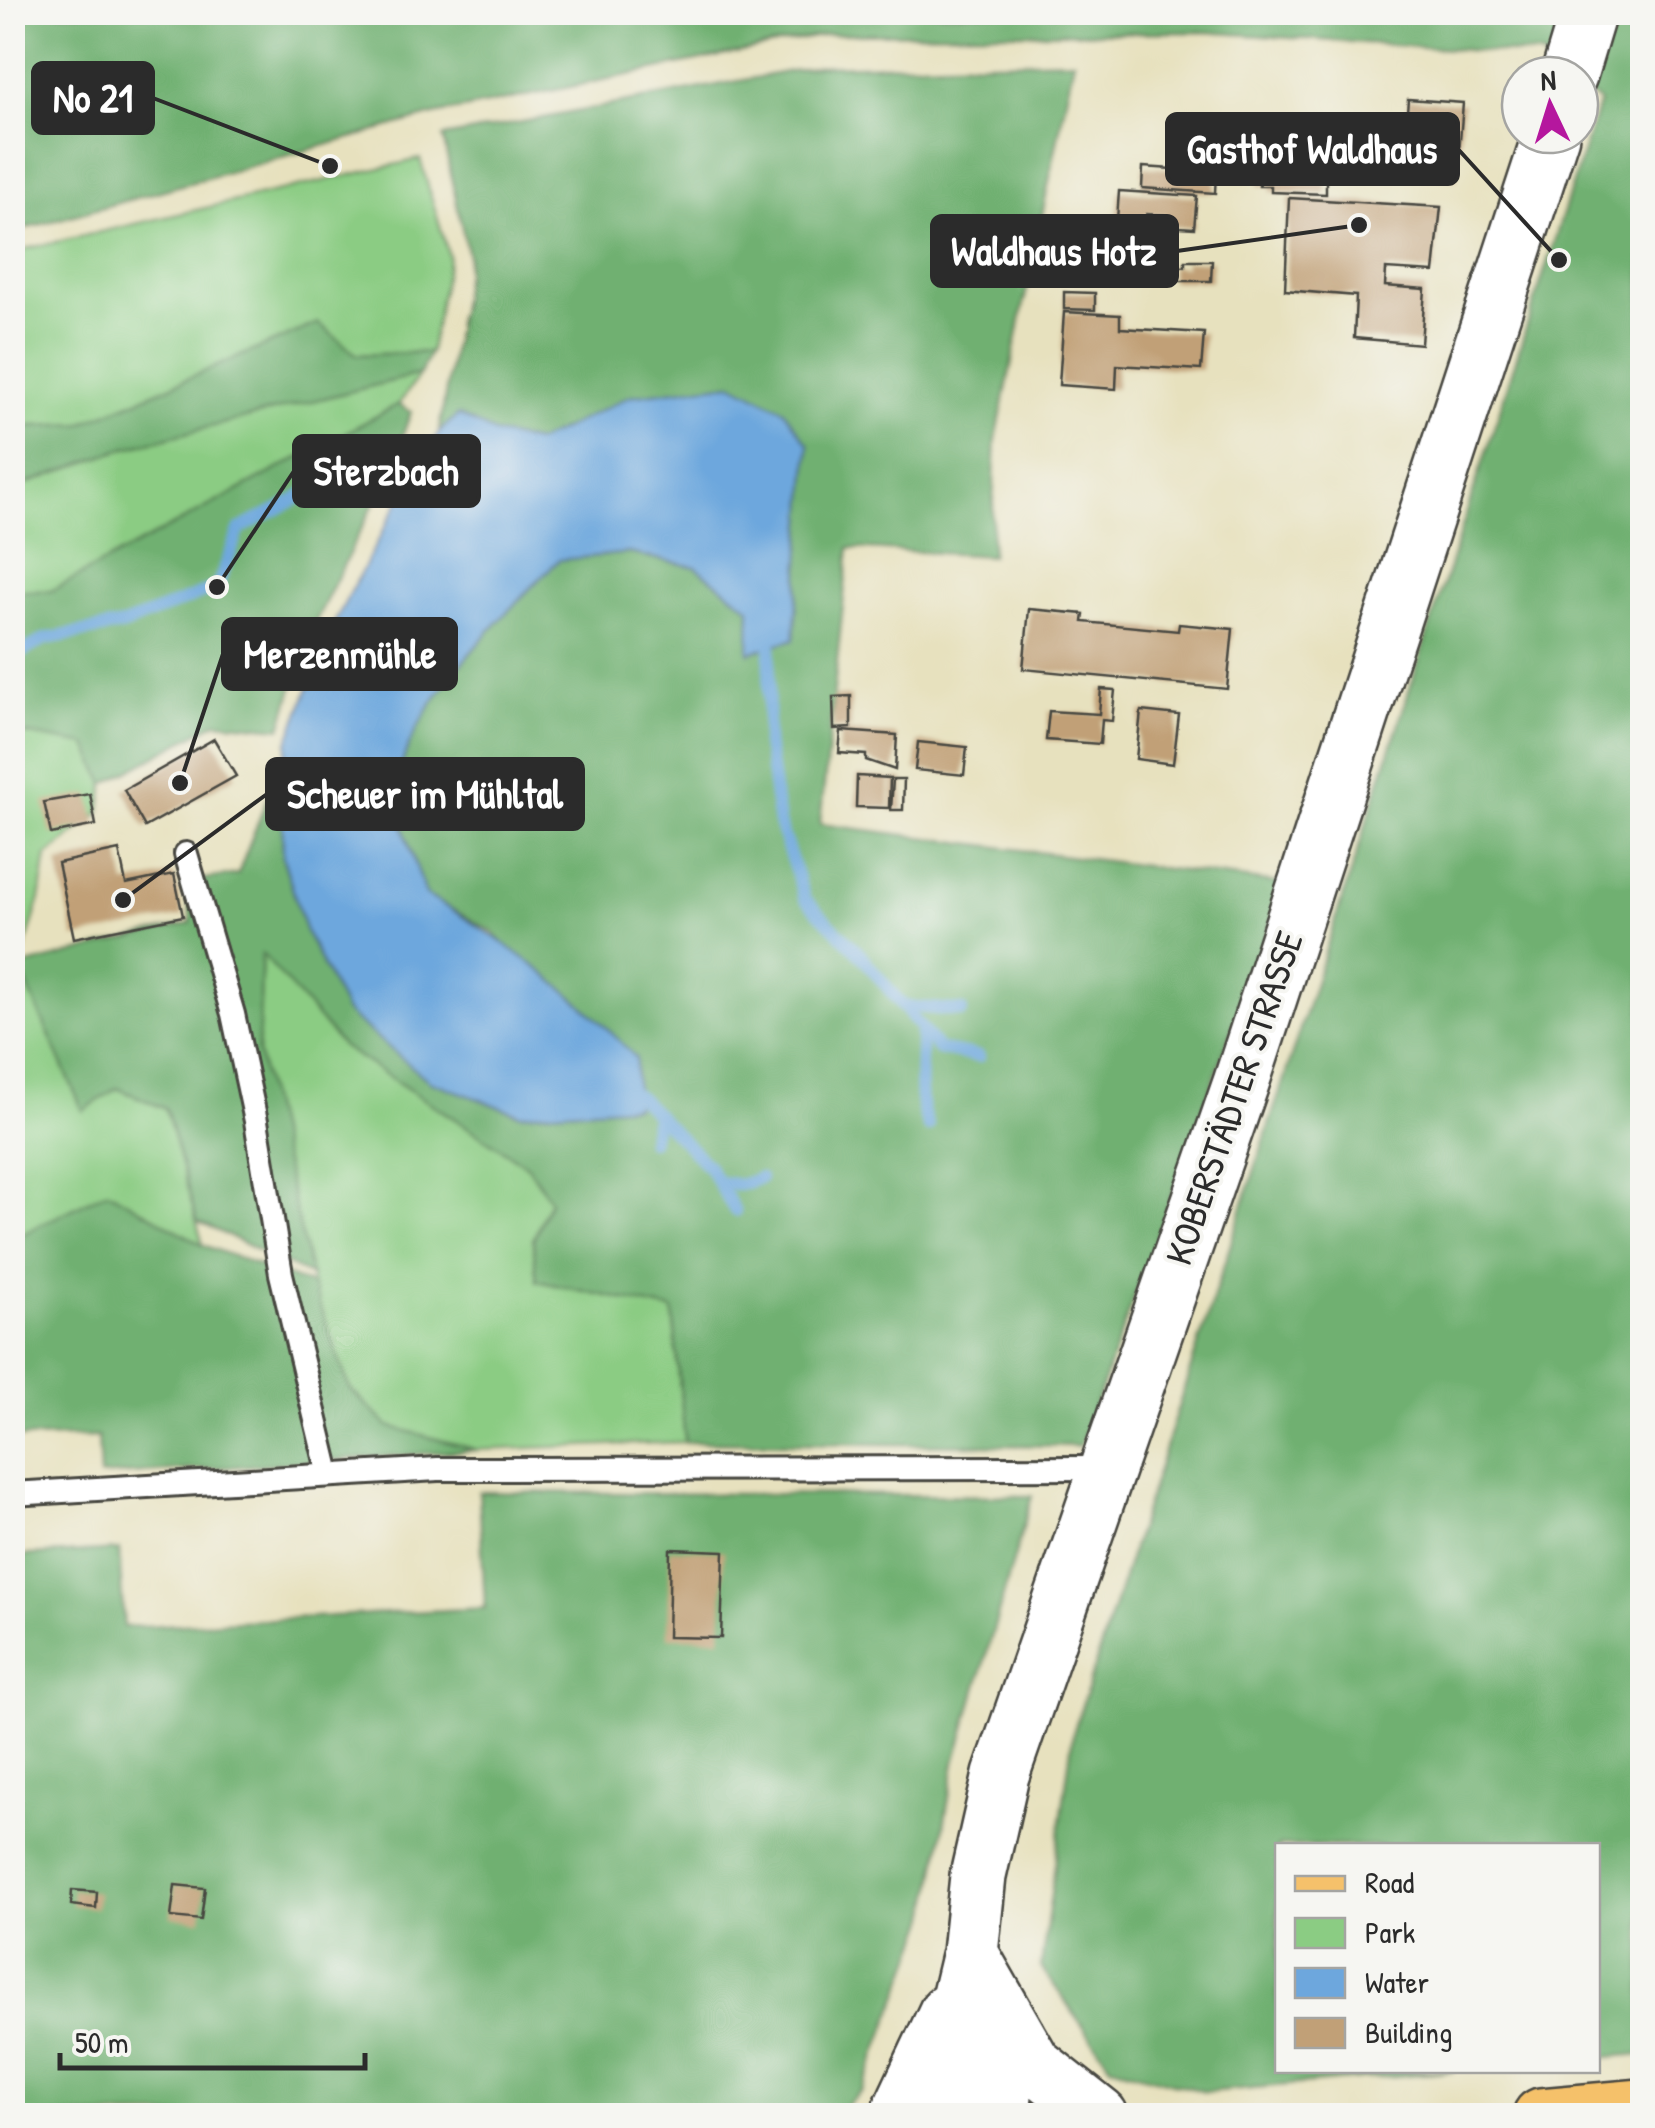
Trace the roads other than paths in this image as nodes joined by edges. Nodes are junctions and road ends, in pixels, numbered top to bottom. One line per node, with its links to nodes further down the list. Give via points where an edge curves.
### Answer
1 (1588, 12): 2 (street)
2 (1575, 55)
3 (1546, 155): 5 (street, KOBERSTÄDTER STRASSE, via 1241,1083)
4 (186, 854): 6 (lane, via 233,1014 281,1274)
5 (1105, 1468): 6 (lane); 8 (street, KOBERSTÄDTER STRASSE, via 1001,1774 978,1876)
6 (329, 1474): 7 (lane)
7 (12, 1494)
8 (970, 1953): 10 (street); 11 (street, via 954,2024); 12 (street, via 1006,2074); 13 (street, via 1033,2063)
9 (1642, 2107): 14 (main road)
10 (898, 2116)
11 (959, 2116)
12 (1002, 2116)
13 (1100, 2116)
14 (1541, 2116)

